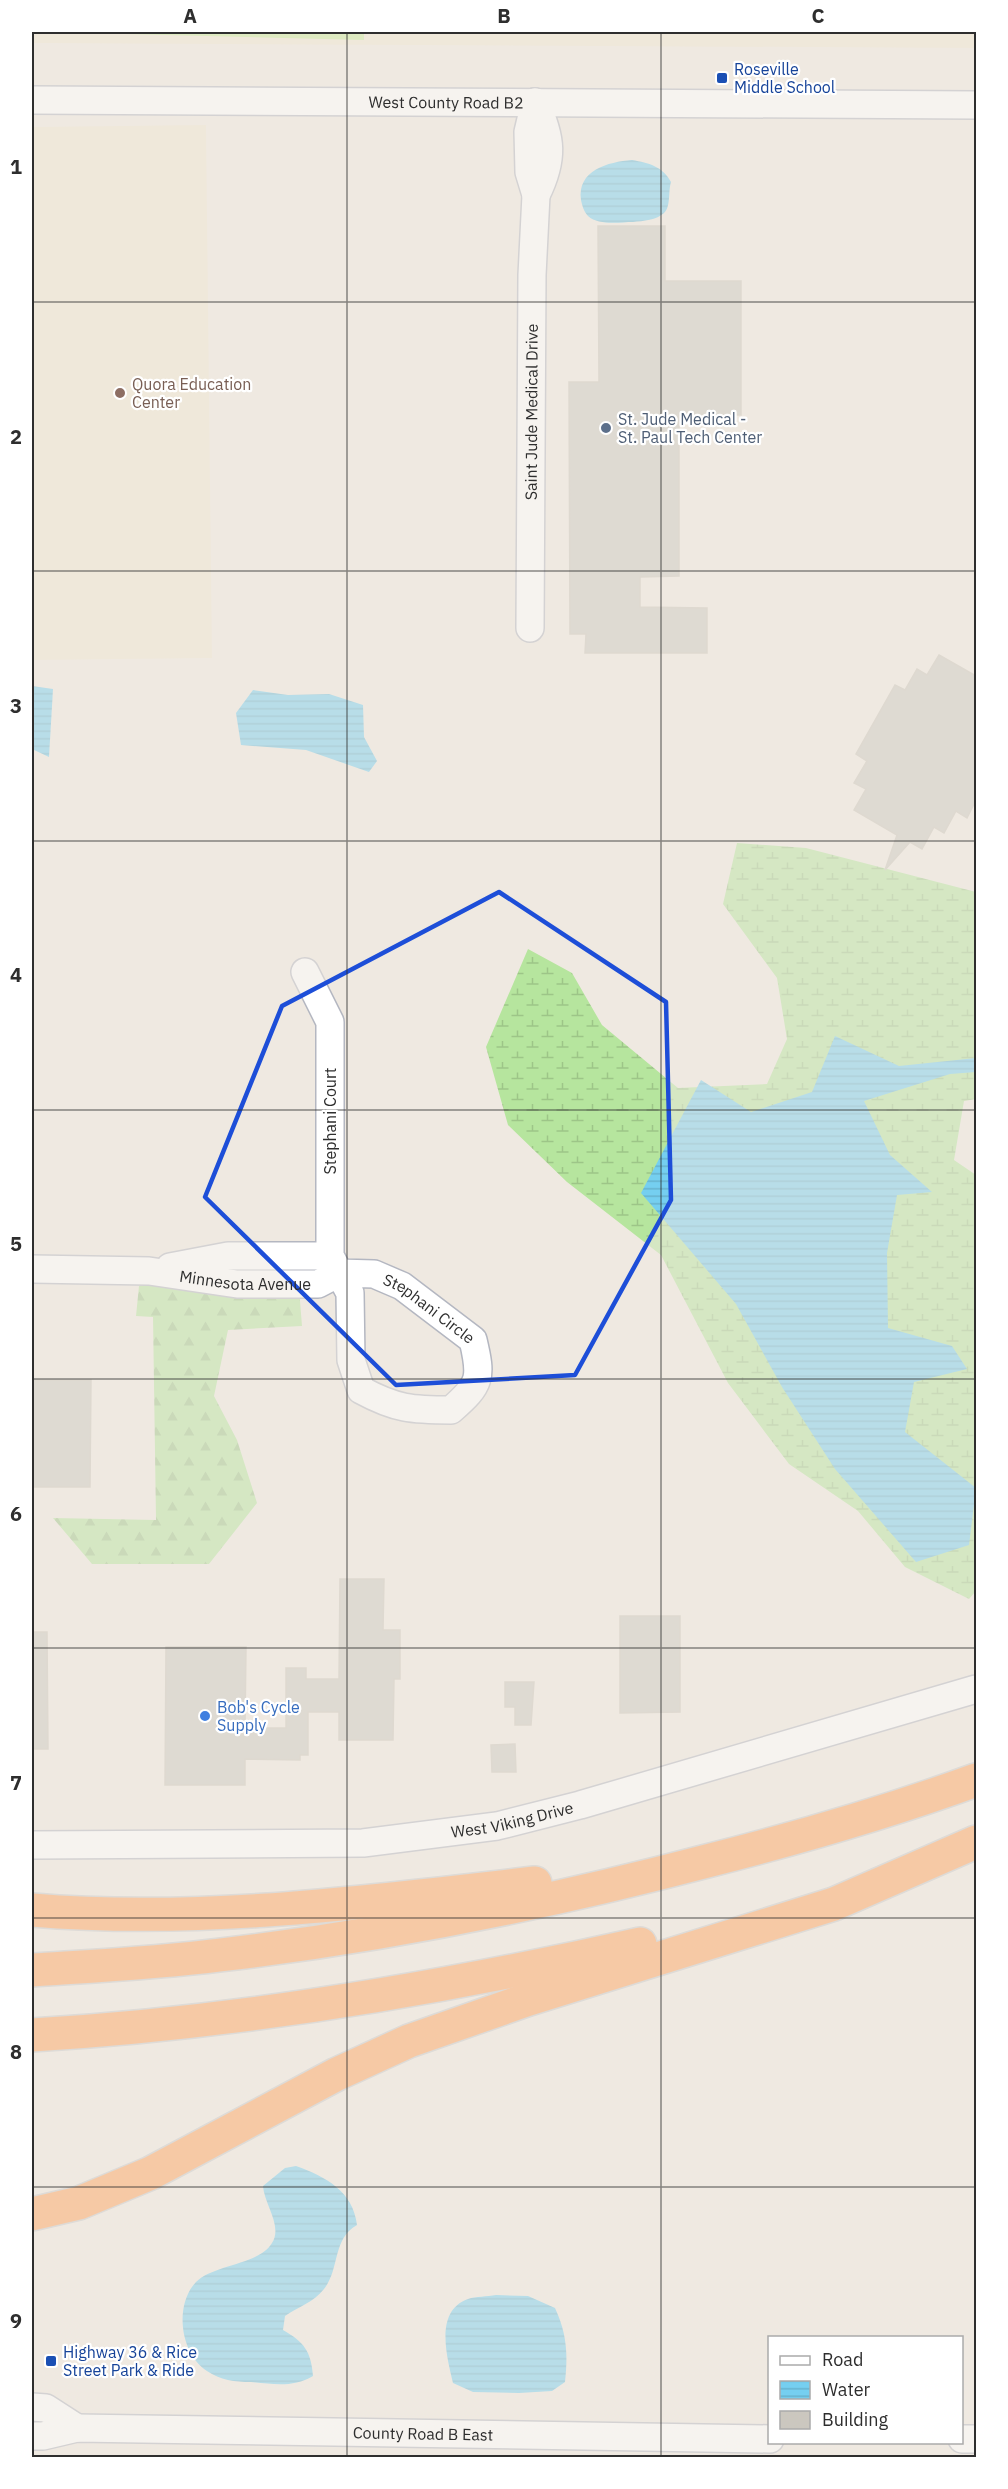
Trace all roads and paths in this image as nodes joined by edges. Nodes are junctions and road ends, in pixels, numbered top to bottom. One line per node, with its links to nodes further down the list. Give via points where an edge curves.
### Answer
1 (32, 100): 2 (street, West County Road B2)
2 (535, 102): 3 (street, West County Road B2); 4 (street, Saint Jude Medical Drive, via 528,132 529,172 536,195)
3 (976, 105)
4 (530, 628)
5 (305, 972): 6 (street, Stephani Court, via 330,1022)
6 (334, 1264): 6 (street, Stephani Circle, via 350,1293 351,1360 361,1390 412,1410 451,1410 469,1394 480,1370 474,1340 402,1286); 7 (street, Minnesota Avenue, via 318,1284 237,1284 149,1271)
7 (32, 1269)
8 (976, 1689): 11 (street, West Viking Drive, via 580,1805 486,1827 363,1843)
9 (976, 1780): 12 (highway, via 863,1818)
10 (976, 1840): 15 (highway, via 856,1881 645,1943 549,1965 292,2010 116,2030); 16 (highway, via 834,1904 409,2041 337,2074 152,2173 79,2203)
11 (32, 1845)
12 (729, 1856): 13 (highway, via 554,1881 292,1910 158,1915); 14 (highway, via 608,1887 422,1925 221,1955)
13 (32, 1910)
14 (32, 1970)
15 (32, 2035)
16 (32, 2214)
17 (32, 2407): 18 (street, via 46,2408)
18 (77, 2428): 19 (street, County Road B East); 20 (street, County Road B East)
19 (32, 2436)
20 (768, 2439)

